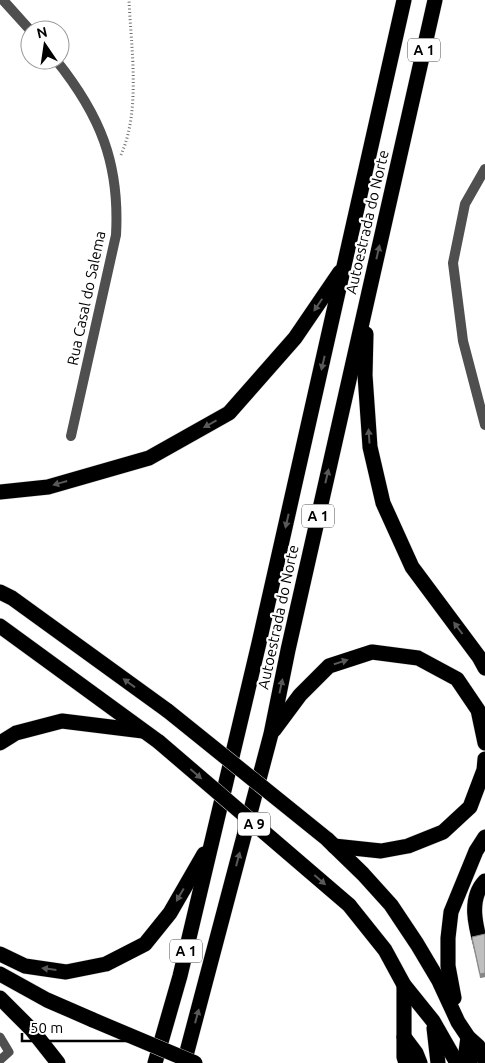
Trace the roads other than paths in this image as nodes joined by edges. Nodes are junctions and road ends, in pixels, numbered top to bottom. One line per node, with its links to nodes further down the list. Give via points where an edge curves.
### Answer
1 (3, 0): 4 (street)
2 (404, 0): 7 (highway, Autoestrada do Norte / A 1)
3 (435, 0): 8 (highway, Autoestrada do Norte / A 1, one-way to 3)
4 (21, 20)
5 (64, 70): 10 (street, Rua Casal do Salema, via 90,109 104,141 118,207 116,235)
6 (485, 169): 9 (street, via 465,204 452,263 463,342)
7 (346, 264): 11 (highway, one-way to 11, via 295,338 229,413 150,458 48,487); 21 (highway, Autoestrada do Norte / A 1, one-way to 21)
8 (367, 300): 14 (highway, one-way to 8, via 412,567 383,503 370,446 365,375); 16 (highway, Autoestrada do Norte / A 1, one-way to 8)
9 (485, 426)
10 (70, 436)
11 (0, 492)
12 (0, 592): 22 (highway, A 9, one-way to 12, bridge, via 168,711)
13 (0, 626): 15 (highway, A 9)
14 (485, 668)
15 (145, 731): 17 (highway, via 62,721 16,733); 27 (highway, A 9, one-way to 27, bridge, via 349,905 385,950)
16 (271, 734): 18 (highway, one-way to 18, via 300,695 330,666 372,652 418,658 457,679 478,710); 38 (highway, Autoestrada do Norte / A 1, one-way to 16)
17 (0, 743)
18 (485, 743)
19 (485, 759): 22 (highway, via 470,807 443,832 408,846 381,851)
20 (485, 837): 30 (highway, via 451,912 448,966)
21 (213, 838): 24 (highway, one-way to 24, via 170,913 145,944 106,964 66,972 25,966); 37 (highway, Autoestrada do Norte / A 1)
22 (330, 842): 30 (highway, A 9, via 391,905 439,981)
23 (485, 881): 25 (highway, via 478,889 473,911)
24 (0, 954)
25 (485, 961)
26 (0, 974): 39 (highway, bridge, via 47,1000)
27 (404, 985): 29 (highway, A 9); 32 (highway)
28 (0, 998): 36 (highway, via 32,1030)
29 (433, 1021): 42 (highway); 43 (highway, A 9)
30 (458, 1022): 33 (highway, A 9)
31 (0, 1037): 34 (lane, via 9,1052)
32 (404, 1037): 40 (highway); 41 (highway)
33 (468, 1037): 35 (highway, A 9, via 478,1046); 44 (highway, via 466,1052)
34 (0, 1060)
35 (485, 1061)
36 (58, 1063)
37 (155, 1063)
38 (184, 1063)
39 (195, 1063)
40 (406, 1063)
41 (420, 1063)
42 (438, 1063)
43 (457, 1063)
44 (470, 1063)

